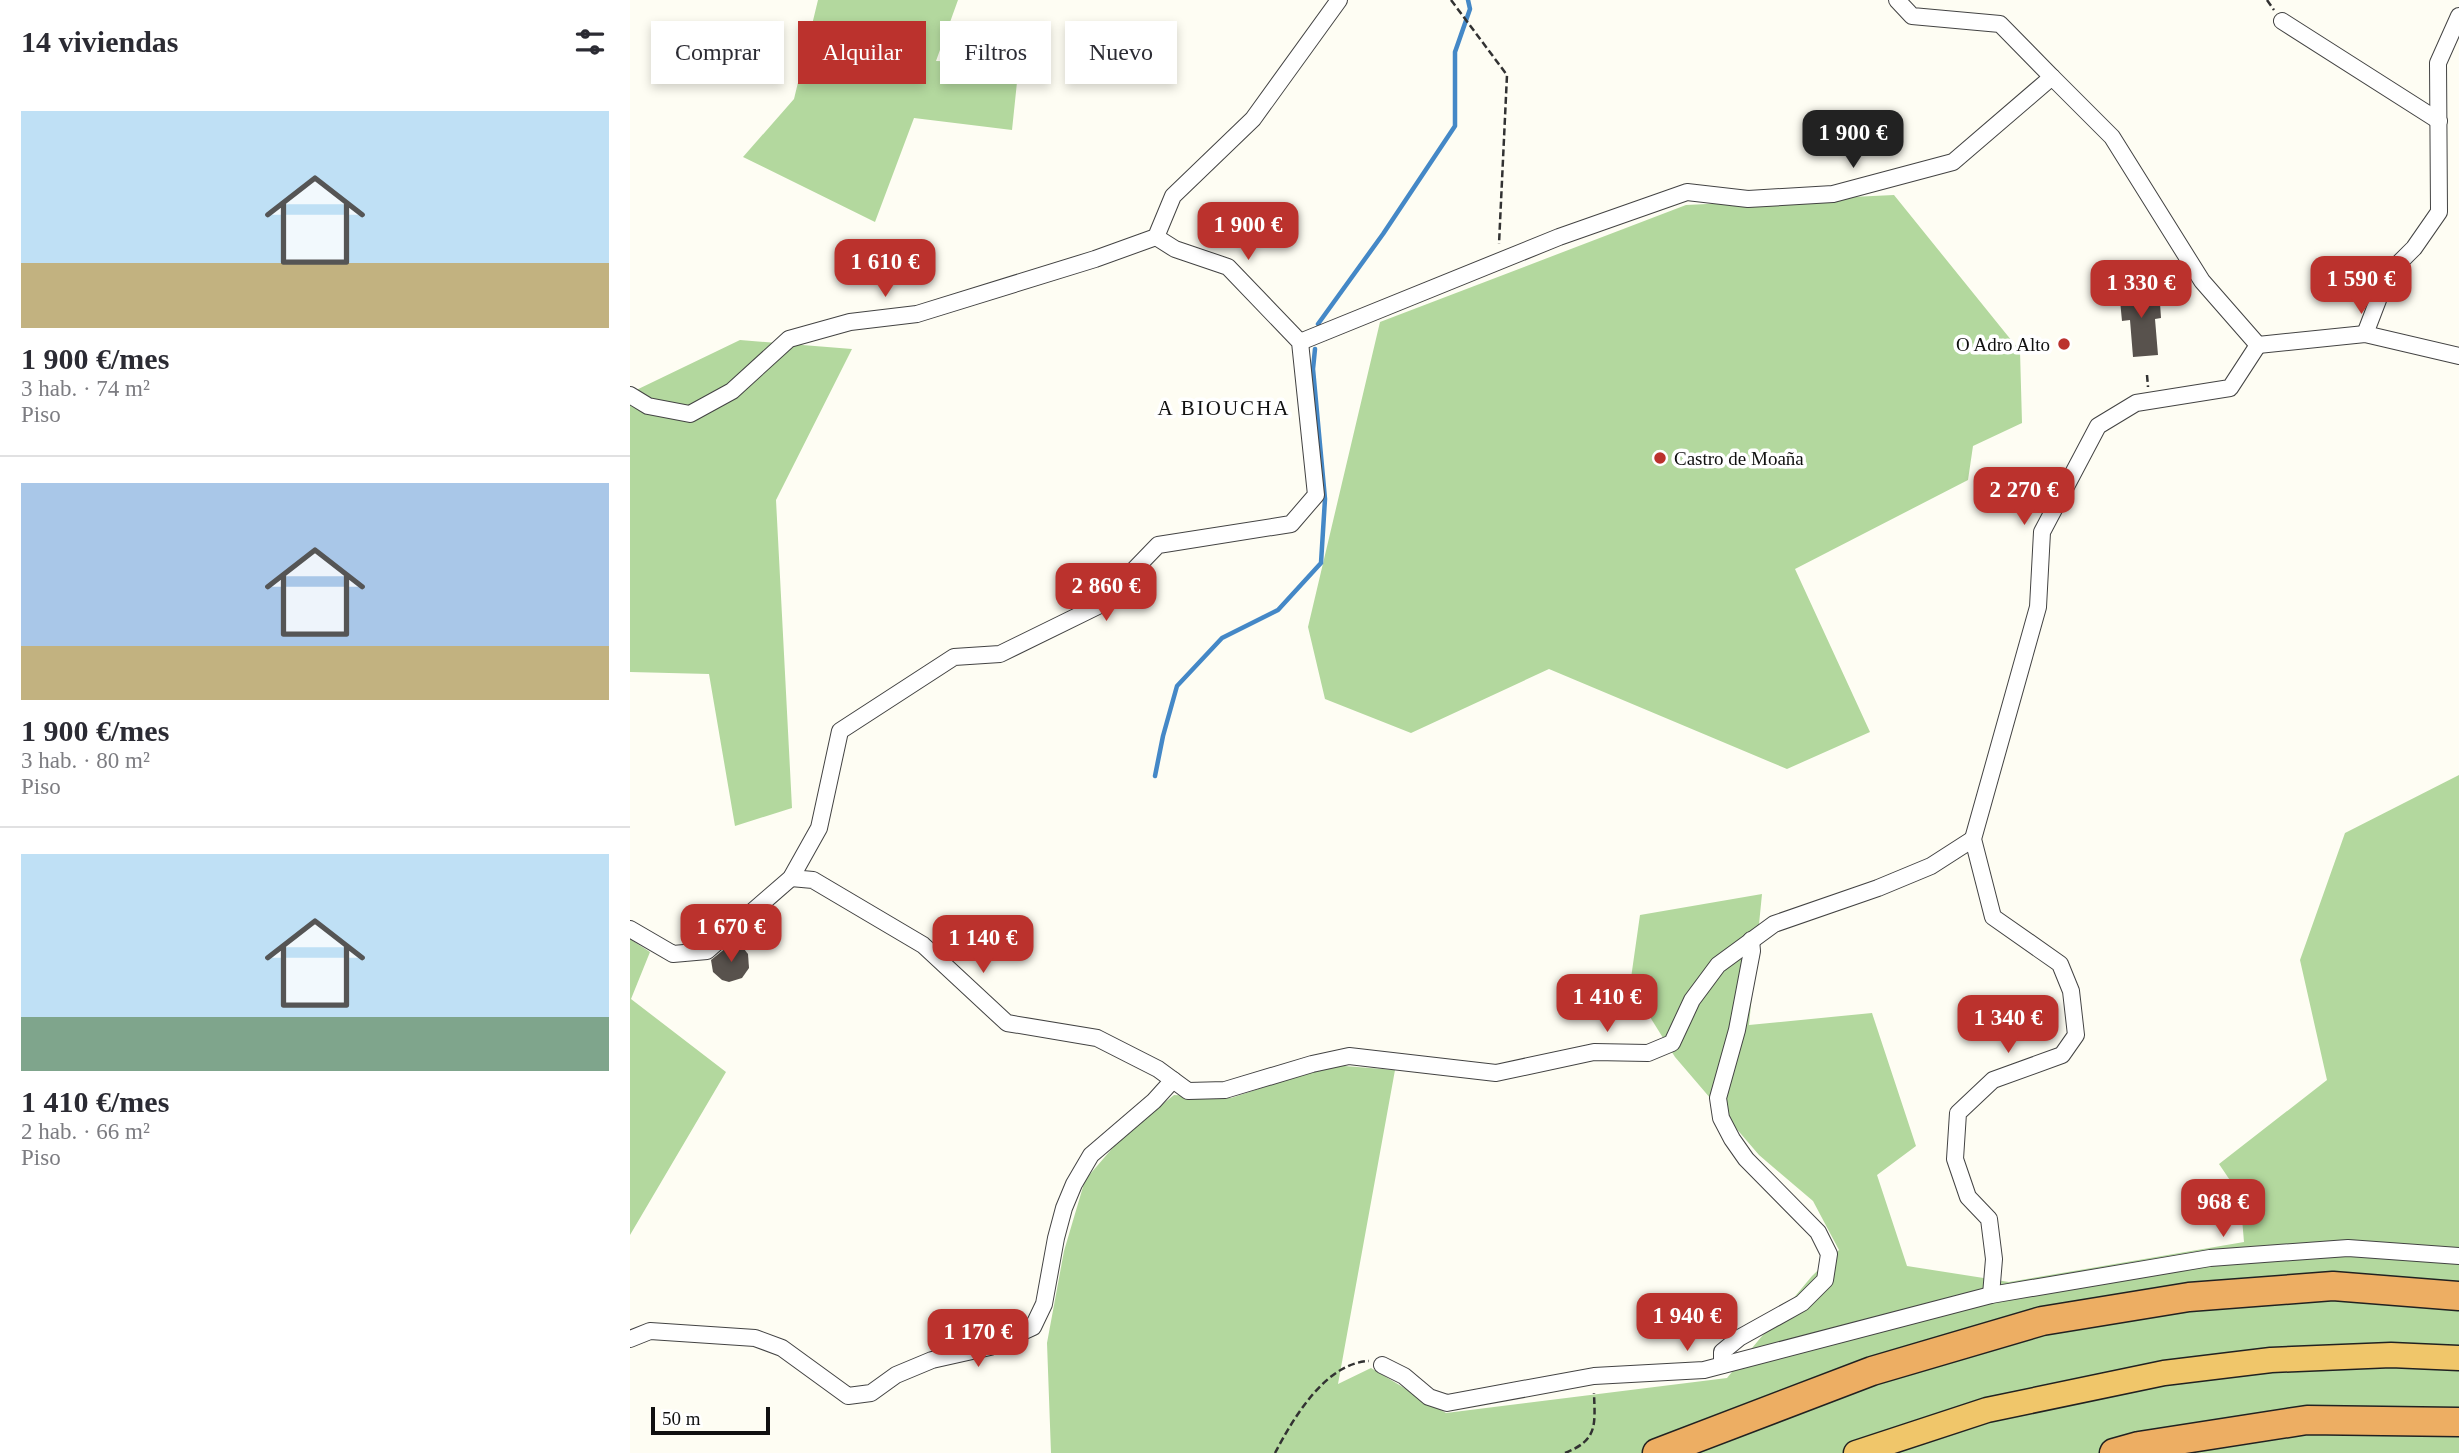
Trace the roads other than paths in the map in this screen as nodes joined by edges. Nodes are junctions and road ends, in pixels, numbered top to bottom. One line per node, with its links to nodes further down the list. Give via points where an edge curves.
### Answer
1 (1339, 0): 7 (street, via 1253,119 1173,196)
2 (1897, 0): 5 (street, via 1912,16 2000,24)
3 (2459, 16): 6 (street, via 2438,63)
4 (2282, 21): 6 (street)
5 (2052, 77): 9 (street, via 1953,162 1833,194 1748,199 1687,192 1559,237); 10 (street, via 2112,138 2202,281)
6 (2439, 121): 8 (street, via 2439,212 2414,248 2388,274)
7 (1156, 237): 9 (street, via 1175,249 1228,267); 12 (street, via 917,314 850,322 789,339 732,391 690,414 648,406)
8 (2365, 334): 10 (street); 11 (street)
9 (1300, 342): 14 (street, via 1316,495 1291,524 1158,545 1100,605 1000,654 954,657 840,730 819,828)
10 (2258, 345): 13 (street, via 2230,388 2136,403 2095,422 2042,532 2038,607)
11 (2459, 356)
12 (630, 395)
13 (1973, 839): 16 (street, via 1931,866 1774,924); 19 (street, via 1993,918 2060,964 2071,991 2076,1035 2062,1055 1993,1080 1958,1113 1955,1159 1968,1197 1989,1219 1994,1259)
14 (791, 878): 15 (street, via 707,951 673,954); 17 (street, via 813,880 923,945 1007,1023 1097,1038)
15 (630, 929)
16 (1751, 940): 17 (street, via 1718,965 1692,1000 1672,1042 1648,1053 1594,1052 1496,1073 1349,1056 1226,1090 1188,1091); 24 (street, via 1737,1030 1718,1098 1721,1118 1746,1159 1818,1232 1829,1254 1825,1280 1802,1303 1722,1352)
17 (1173, 1080): 21 (street, via 1091,1155 1064,1208 1044,1304 1032,1327 1008,1340 932,1360 871,1393 848,1396 782,1348 755,1338 650,1331)
18 (2459, 1256): 19 (street, via 2348,1248 2210,1258)
19 (1991, 1295): 24 (street)
20 (2459, 1296): 26 (highway, via 2333,1286 2189,1297 2042,1321 1872,1371)
21 (630, 1339)
22 (2459, 1358): 27 (highway, via 2390,1355 2284,1360 2164,1373 1987,1410)
23 (1382, 1365): 24 (street, via 1429,1397 1447,1403 1594,1376)
24 (1722, 1365)
25 (2459, 1422): 28 (highway, via 2307,1420)
26 (1657, 1453)
27 (1856, 1453)
28 (2115, 1453)

